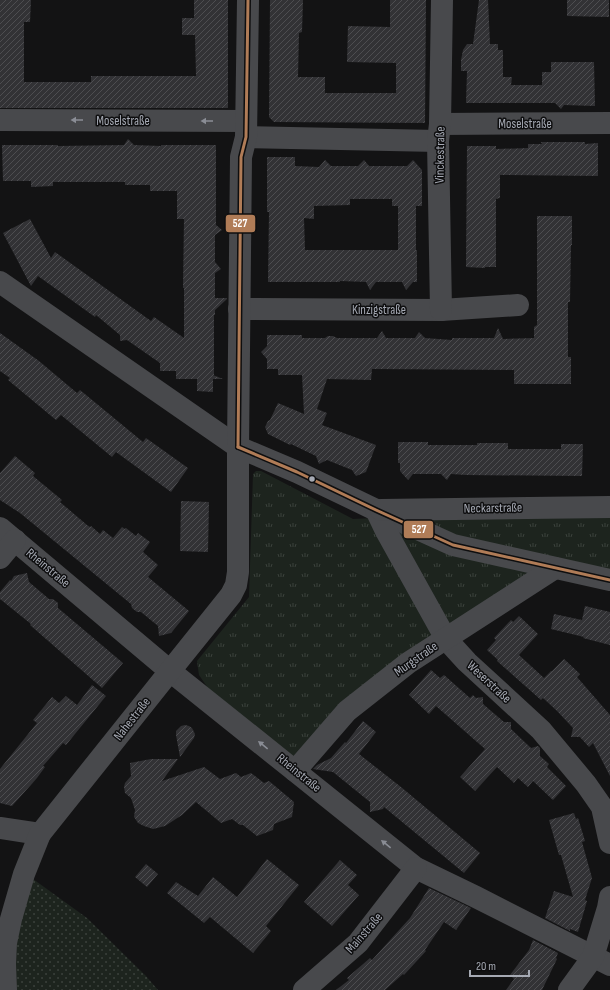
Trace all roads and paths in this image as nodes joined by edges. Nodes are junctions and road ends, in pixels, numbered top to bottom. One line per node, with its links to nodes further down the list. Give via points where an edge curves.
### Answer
1 (248, 0): 5 (street, Nahestraße)
2 (442, 0): 6 (street, Vinckestraße)
3 (0, 120): 5 (street, Moselstraße, one-way to 3)
4 (610, 123): 6 (street, Moselstraße)
5 (246, 129): 6 (street, Moselstraße); 9 (street, Nahestraße, via 241,157)
6 (439, 132): 10 (street, Vinckestraße)
7 (0, 282): 11 (street)
8 (518, 305): 10 (street, Kinzigstraße)
9 (239, 309): 10 (street, Kinzigstraße); 11 (street, Nahestraße)
10 (441, 310)
11 (238, 447): 13 (street); 19 (street, Nahestraße, via 238,572 235,589)
12 (610, 506): 13 (street, Neckarstraße)
13 (376, 510): 16 (street, via 453,545); 18 (street, Weserstraße)
14 (7, 534): 15 (street, Rheinstraße); 19 (street, Rheinstraße)
15 (0, 558)
16 (555, 568): 17 (street); 18 (street, Murgstraße)
17 (610, 580)
18 (446, 639): 20 (street, Murgstraße, via 408,664 347,711); 23 (street, Weserstraße, via 467,662 541,730 586,784 602,808)
19 (170, 671): 20 (street, Rheinstraße, one-way to 19); 22 (street, Nahestraße)
20 (295, 771): 24 (street, Rheinstraße, one-way to 20)
21 (0, 828): 22 (street)
22 (40, 834): 27 (street, Nahestraße, via 10,919 6,943)
23 (610, 843)
24 (416, 868): 26 (street, Rheinstraße); 28 (street, Mainstraße, via 358,943)
25 (610, 897): 26 (street)
26 (601, 961): 29 (street)
27 (6, 990)
28 (304, 990)
29 (569, 990)

